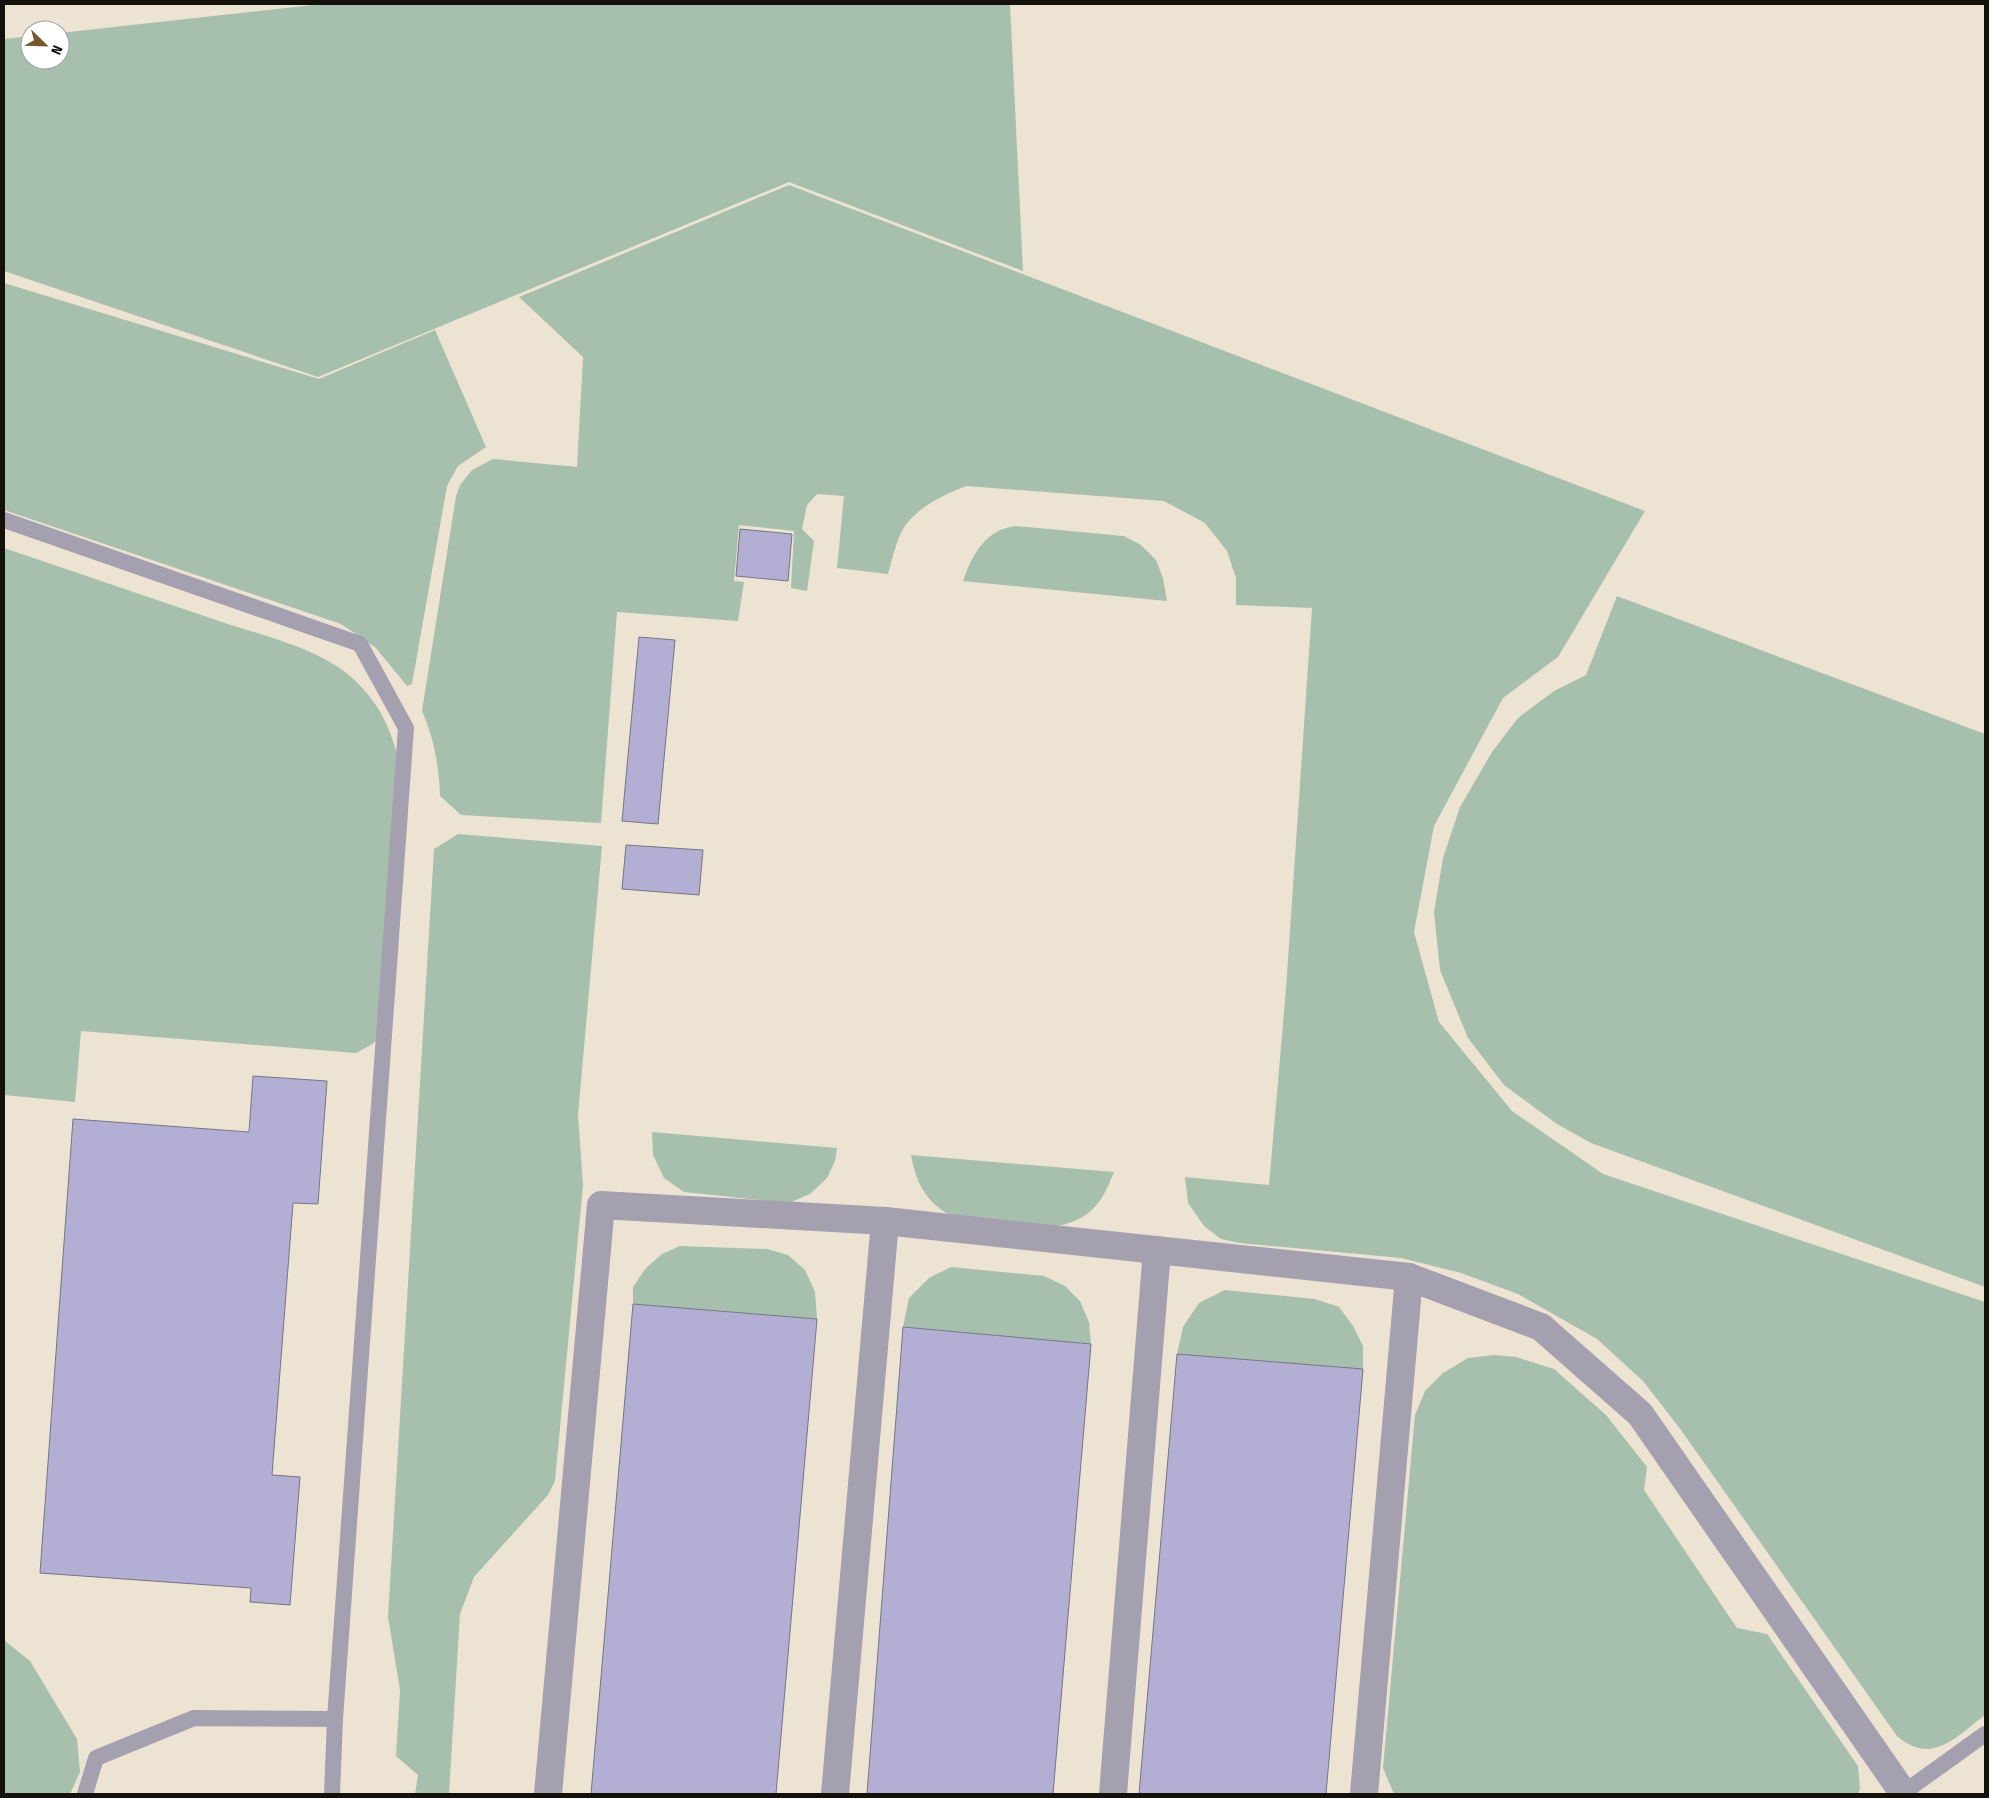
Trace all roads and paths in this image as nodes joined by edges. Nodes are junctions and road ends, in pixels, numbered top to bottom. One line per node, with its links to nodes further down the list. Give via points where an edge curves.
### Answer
1 (4, 520): 5 (lane, via 360,644 406,728)
2 (885, 1221): 3 (street); 9 (street, via 601,1205); 10 (street)
3 (1158, 1250): 4 (street); 11 (street)
4 (1409, 1277): 12 (street); 13 (street, via 1541,1327 1640,1414)
5 (335, 1719): 7 (lane, via 194,1718 96,1758); 8 (lane)
6 (1985, 1734): 13 (lane)
7 (85, 1794)
8 (332, 1794)
9 (548, 1794)
10 (835, 1794)
11 (1113, 1794)
12 (1364, 1794)
13 (1904, 1794)

